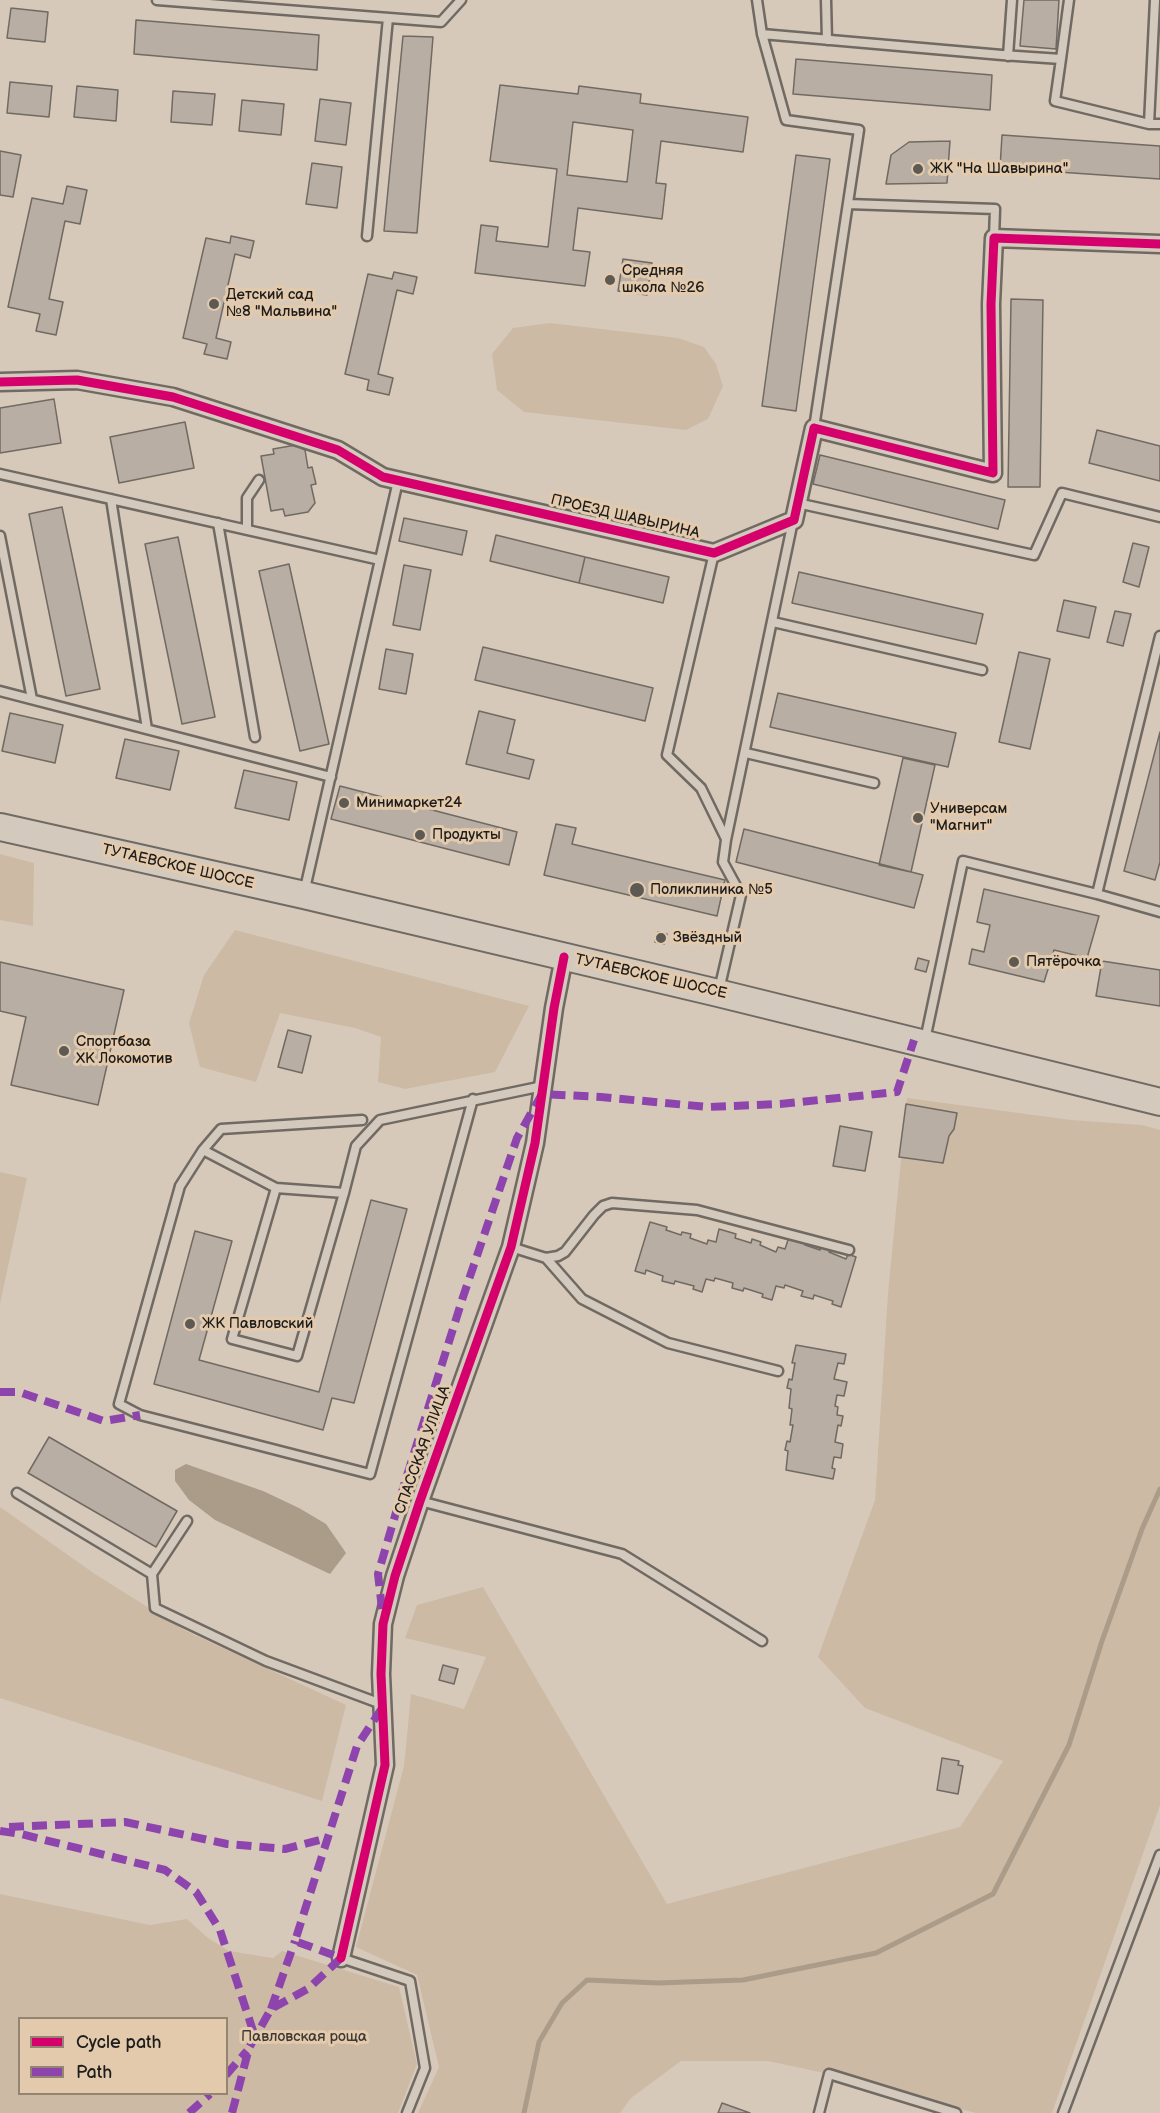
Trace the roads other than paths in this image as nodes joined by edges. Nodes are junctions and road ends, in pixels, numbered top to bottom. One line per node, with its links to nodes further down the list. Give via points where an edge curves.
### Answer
1 (157, 0): 8 (lane)
2 (461, 0): 8 (lane, via 441,22)
3 (757, 0): 9 (lane)
4 (825, 0): 10 (lane)
5 (1012, 0): 11 (lane)
6 (1069, 0): 12 (lane)
7 (1155, 0): 13 (lane)
8 (388, 18): 16 (lane)
9 (762, 34): 10 (lane); 15 (lane, via 786,120 859,130)
10 (827, 40): 11 (lane)
11 (1008, 56): 12 (lane)
12 (1061, 59): 13 (lane, via 1055,101)
13 (1149, 124): 14 (lane)
14 (1160, 124)
15 (848, 204): 17 (lane, via 995,209); 20 (lane)
16 (367, 236)
17 (994, 238): 18 (street); 20 (street, via 993,473)
18 (1160, 244)
19 (0, 382): 23 (street, ПРОЕЗД ШАВЫРИНА, via 77,380 172,397 338,450 382,477)
20 (813, 428): 25 (street)
21 (0, 474): 24 (lane)
22 (259, 480): 29 (lane, via 247,498)
23 (399, 481): 31 (street, ПРОЕЗД ШАВЫРИНА); 32 (lane)
24 (111, 499): 28 (lane); 38 (lane)
25 (797, 502): 26 (lane, via 1034,555 1062,494); 27 (street)
26 (1160, 517)
27 (794, 520): 31 (street, ПРОЕЗД ШАВЫРИНА); 33 (lane)
28 (218, 523): 29 (lane); 39 (lane)
29 (247, 530): 32 (lane)
30 (0, 536): 37 (lane)
31 (714, 553): 44 (lane, via 667,755 701,788)
32 (381, 560): 41 (lane)
33 (773, 622): 35 (lane); 40 (lane)
34 (1160, 636): 45 (lane)
35 (982, 670)
36 (0, 691): 37 (lane)
37 (32, 699): 38 (lane)
38 (147, 729): 41 (lane)
39 (255, 737)
40 (746, 753): 42 (lane); 44 (lane)
41 (331, 777): 46 (lane)
42 (874, 783)
43 (0, 827): 46 (main road, ТУТАЕВСКОЕ ШОССЕ)
44 (726, 840): 49 (lane, via 723,862 741,895)
45 (1097, 894): 47 (lane); 50 (lane, via 963,861)
46 (304, 895): 48 (main road, ТУТАЕВСКОЕ ШОССЕ)
47 (1160, 912)
48 (564, 957): 49 (main road, ТУТАЕВСКОЕ ШОССЕ); 51 (street, СПАССКАЯ УЛИЦА)
49 (718, 993): 50 (main road, ТУТАЕВСКОЕ ШОССЕ)
50 (924, 1042): 53 (main road, ТУТАЕВСКОЕ ШОССЕ)
51 (544, 1086): 52 (lane); 58 (street, СПАССКАЯ УЛИЦА)
52 (473, 1099): 55 (lane, via 370,1474 140,1415 118,1404 180,1186); 57 (lane, via 380,1120 356,1146)
53 (1160, 1102)
54 (362, 1120): 55 (lane, via 221,1129)
55 (203, 1150): 56 (lane)
56 (276, 1188): 57 (lane); 57 (lane, via 232,1340 297,1356)
57 (344, 1193)
58 (511, 1247): 60 (lane); 63 (street, СПАССКАЯ УЛИЦА)
59 (849, 1250): 60 (lane, via 697,1210 612,1203 594,1215 565,1252)
60 (546, 1258): 61 (lane, via 582,1299 668,1343)
61 (778, 1371)
62 (17, 1493): 65 (lane)
63 (420, 1501): 66 (lane, via 622,1554); 67 (street, СПАССКАЯ УЛИЦА, via 383,1624)
64 (187, 1521): 65 (lane)
65 (152, 1574): 67 (lane, via 155,1608 266,1661)
66 (762, 1641)
67 (384, 1706): 69 (street, СПАССКАЯ УЛИЦА, via 385,1765)
68 (1160, 1855): 73 (lane)
69 (341, 1958): 70 (lane, via 410,1981 425,2068)
70 (407, 2113)
71 (819, 2113): 72 (lane, via 829,2074)
72 (956, 2113)
73 (1063, 2113)

